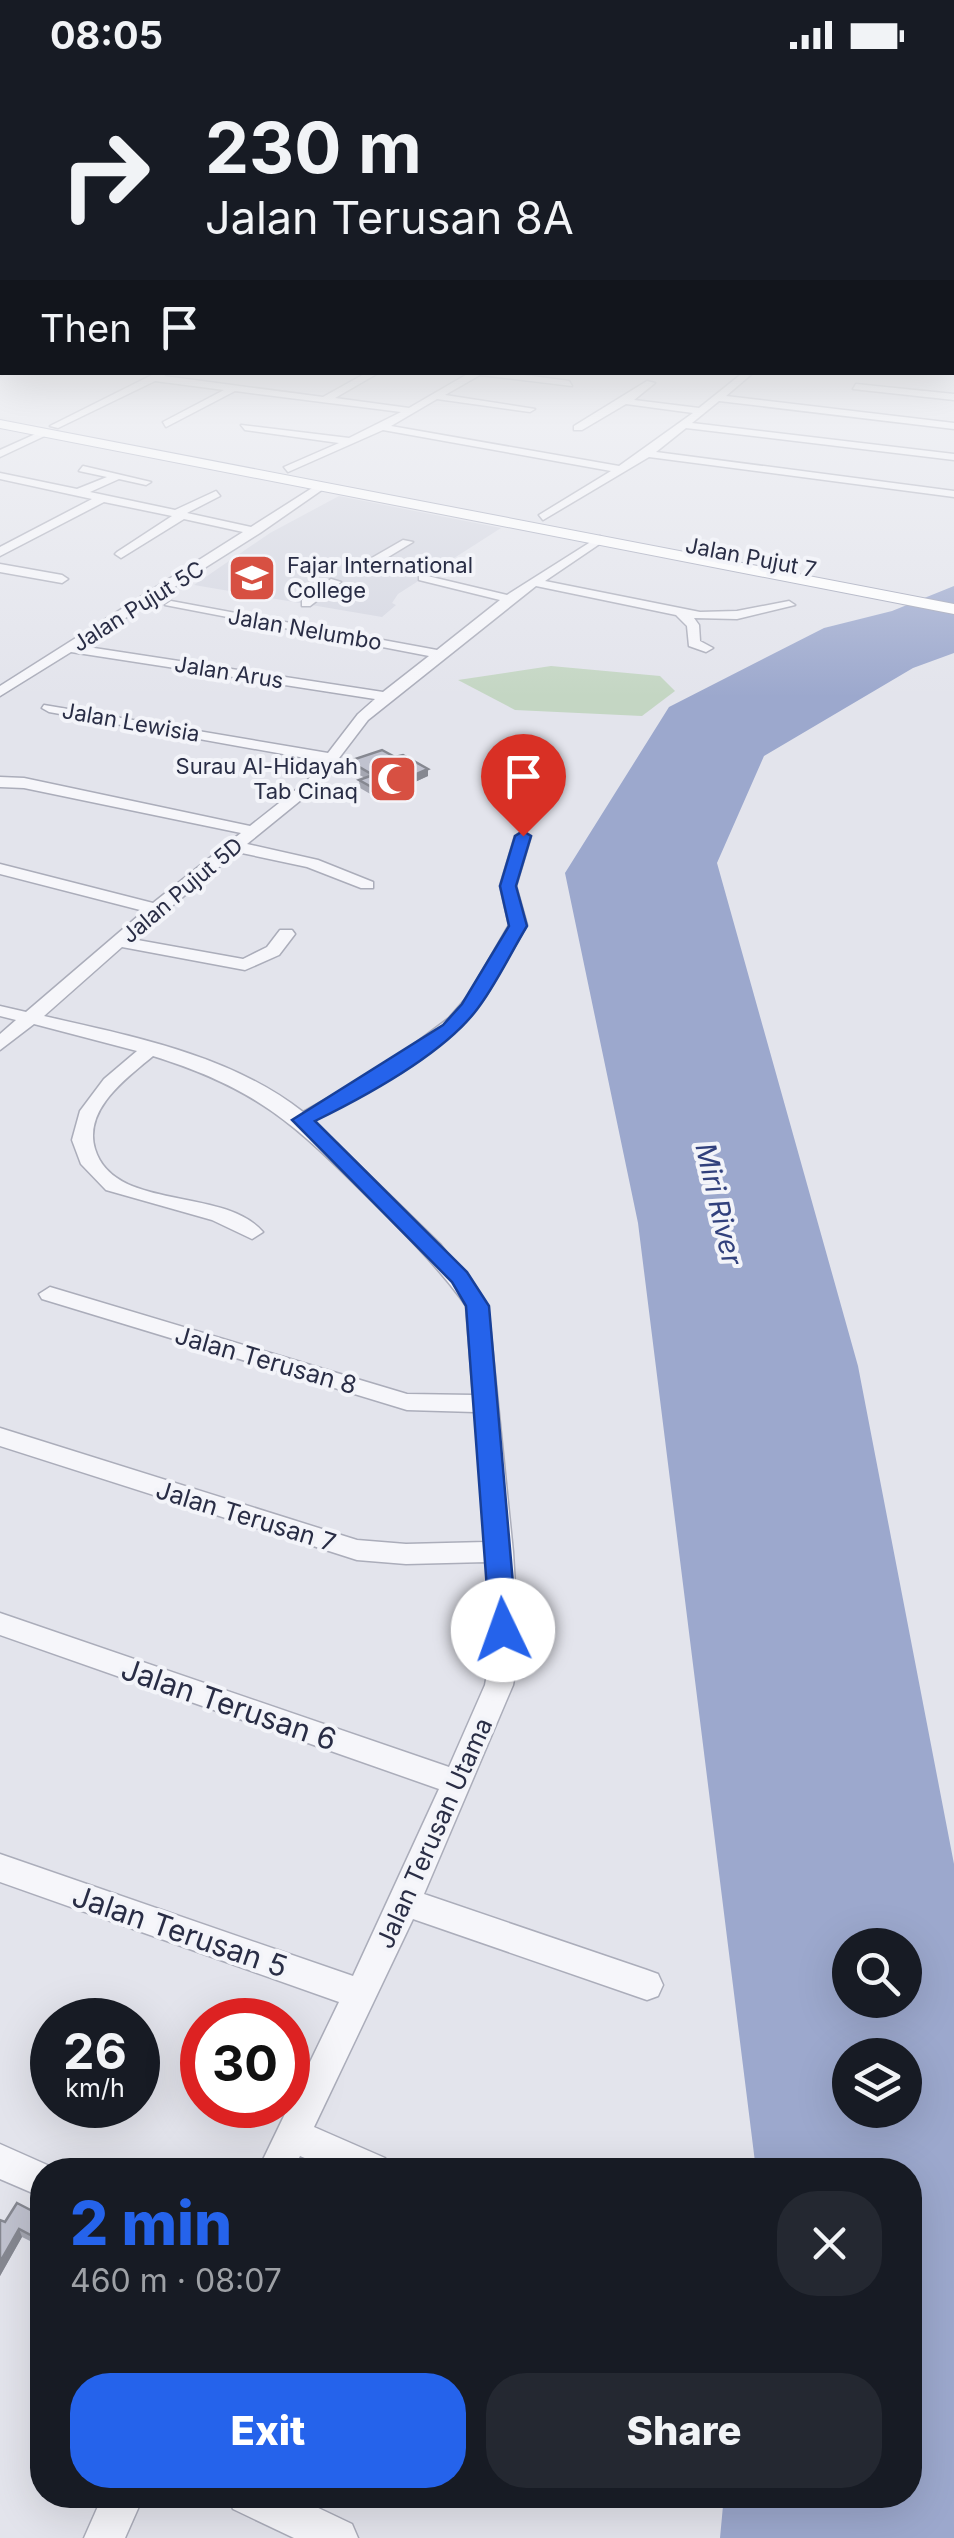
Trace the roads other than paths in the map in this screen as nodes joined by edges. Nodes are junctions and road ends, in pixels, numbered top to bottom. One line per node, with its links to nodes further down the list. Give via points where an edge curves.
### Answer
1 (218, 466): 14 (main road, Jalan Pujut 7)
2 (263, 466): 14 (main road, via 318,478)
3 (268, 466): 9 (main road, Jalan Pujut 7)
4 (296, 466): 9 (street)
5 (601, 466): 10 (street)
6 (628, 466): 10 (street)
7 (741, 466): 18 (street)
8 (84, 469): 12 (street)
9 (288, 470): 24 (main road, Jalan Pujut 7)
10 (622, 470): 24 (street)
11 (0, 476): 16 (street)
12 (118, 476): 13 (street); 16 (street)
13 (146, 482)
14 (316, 488): 21 (street, Jalan Pujut 5C); 23 (street, Jalan Pujut 5C); 27 (main road, Jalan Pujut 7)
15 (201, 491): 17 (street)
16 (78, 493): 20 (street)
17 (216, 494): 19 (street); 22 (street)
18 (954, 494)
19 (231, 496)
20 (102, 498): 22 (street); 29 (street)
21 (266, 513): 23 (street); 25 (street, Jalan Pujut 5C)
22 (179, 515): 25 (street); 30 (street)
23 (281, 515): 26 (street, Jalan Pujut 5C)
24 (543, 517): 38 (main road, Jalan Pujut 7)
25 (240, 528): 26 (street); 33 (street, Jalan Pujut 5C)
26 (256, 531): 33 (street, Jalan Pujut 5C)
27 (600, 540): 37 (street, Jalan Pujut 5D); 45 (main road, Jalan Pujut 7)
28 (407, 542): 31 (street)
29 (0, 552)
30 (120, 554)
31 (376, 560)
32 (0, 568): 35 (street)
33 (174, 578): 49 (street, Jalan Pujut 5C); 50 (street, Jalan Pujut 5C)
34 (423, 578): 40 (street)
35 (62, 579)
36 (335, 582): 41 (street)
37 (533, 582): 40 (street, Jalan Pujut 5D); 44 (street)
38 (954, 596)
39 (660, 597): 44 (street)
40 (508, 599): 52 (street, Jalan Pujut 5D)
41 (306, 603)
42 (171, 605): 52 (street, Jalan Nelumbo)
43 (789, 605): 47 (street)
44 (648, 606): 46 (street)
45 (954, 609)
46 (680, 612): 47 (street); 51 (street, via 694,625 694,642)
47 (700, 616): 48 (street)
48 (719, 628)
49 (50, 644): 50 (street, Jalan Arus); 53 (street, Jalan Pujut 5C)
50 (72, 648): 54 (street, Jalan Pujut 5C); 55 (street, Jalan Arus)
51 (706, 648)
52 (439, 654): 55 (street, Jalan Pujut 5D)
53 (0, 676)
54 (0, 692)
55 (386, 697): 57 (street, Jalan Pujut 5D)
56 (49, 708): 57 (street, Jalan Lewisia)
57 (331, 758): 59 (street, Jalan Pujut 5D, via 312,784)
58 (0, 782): 59 (street)
59 (252, 830): 61 (street, Jalan Pujut 5D)
60 (523, 836): 71 (street, via 508,886 518,926 469,1007 407,1058)
61 (234, 846): 63 (street, via 312,863); 64 (street, Jalan Pujut 5D)
62 (0, 869): 64 (street)
63 (367, 885)
64 (156, 909): 66 (street, Jalan Pujut 5D)
65 (286, 934): 66 (street, via 273,951 245,965)
66 (121, 942): 68 (street, Jalan Pujut 5D)
67 (0, 1012): 68 (street, Jalan Terusan Utama)
68 (29, 1018): 69 (street, Jalan Pujut 5D); 70 (street, Jalan Terusan Utama)
69 (0, 1044)
70 (148, 1050): 71 (street, Jalan Terusan Utama, via 249,1087); 72 (street, via 109,1084 84,1121 81,1144 91,1165 110,1184 230,1216)
71 (302, 1120): 74 (street, Jalan Terusan Utama, via 460,1277 478,1306)
72 (252, 1232)
73 (50, 1294): 74 (street, Jalan Terusan 8, via 408,1402)
74 (486, 1403): 76 (street, Jalan Terusan Utama)
75 (0, 1437): 76 (street, Jalan Terusan 7, via 358,1550)
76 (500, 1552): 78 (street, Jalan Terusan Utama, via 505,1654)
77 (0, 1624): 78 (street, Jalan Terusan 6)
78 (458, 1784): 80 (street, Jalan Terusan Utama)
79 (0, 1868): 82 (street, Jalan Terusan 5)
80 (405, 1902): 81 (street); 82 (street, Jalan Terusan Utama)
81 (647, 1985)
82 (360, 1994): 83 (street, Jalan Terusan Utama)
83 (292, 2134): 84 (street, Jalan Terusan Utama); 85 (street)
84 (281, 2158)
85 (346, 2158)
86 (0, 2161): 87 (street)
87 (30, 2175)
88 (118, 2508): 90 (street)
89 (275, 2508): 91 (street)
90 (104, 2538)
91 (338, 2538)

